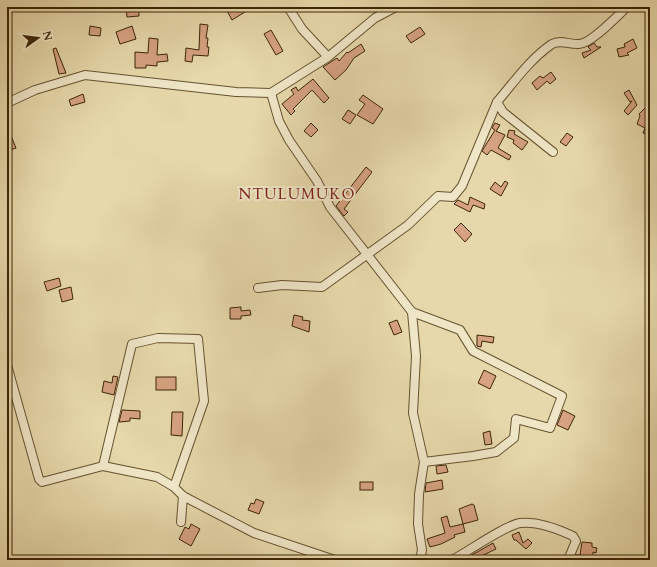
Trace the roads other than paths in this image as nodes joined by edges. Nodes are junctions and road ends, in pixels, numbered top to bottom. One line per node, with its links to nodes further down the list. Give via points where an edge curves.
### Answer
1 (288, 7): 4 (street, via 302,29)
2 (396, 7): 4 (street, via 375,18)
3 (627, 7): 7 (street, via 587,42 578,45 568,42 554,43 535,58)
4 (328, 57): 5 (street)
5 (271, 93): 6 (street, via 236,92 85,75 35,90); 9 (street, via 279,121 289,140 317,181 330,207)
6 (7, 102)
7 (497, 102): 8 (street, via 503,112); 9 (street, via 462,186 453,198 438,196 408,225)
8 (553, 152)
9 (366, 255): 10 (street, via 322,287 282,284); 11 (street)
10 (258, 288)
11 (412, 312): 14 (street, via 416,356 413,413); 14 (street, via 460,330 473,351 562,396 550,428 516,419 514,438 496,452)
12 (7, 365): 13 (street)
13 (9, 379): 15 (street, via 39,480 42,482)
14 (424, 462): 20 (street, via 419,494 418,524 422,550)
15 (103, 466): 16 (street, via 157,477); 16 (street, via 132,344 158,338 198,339 204,401)
16 (174, 487): 17 (street)
17 (183, 496): 18 (street); 19 (street, via 254,533)
18 (181, 522)
19 (335, 560)
20 (420, 560)
21 (452, 560): 22 (street, via 506,528 528,523 573,536 576,541)
22 (568, 560)

